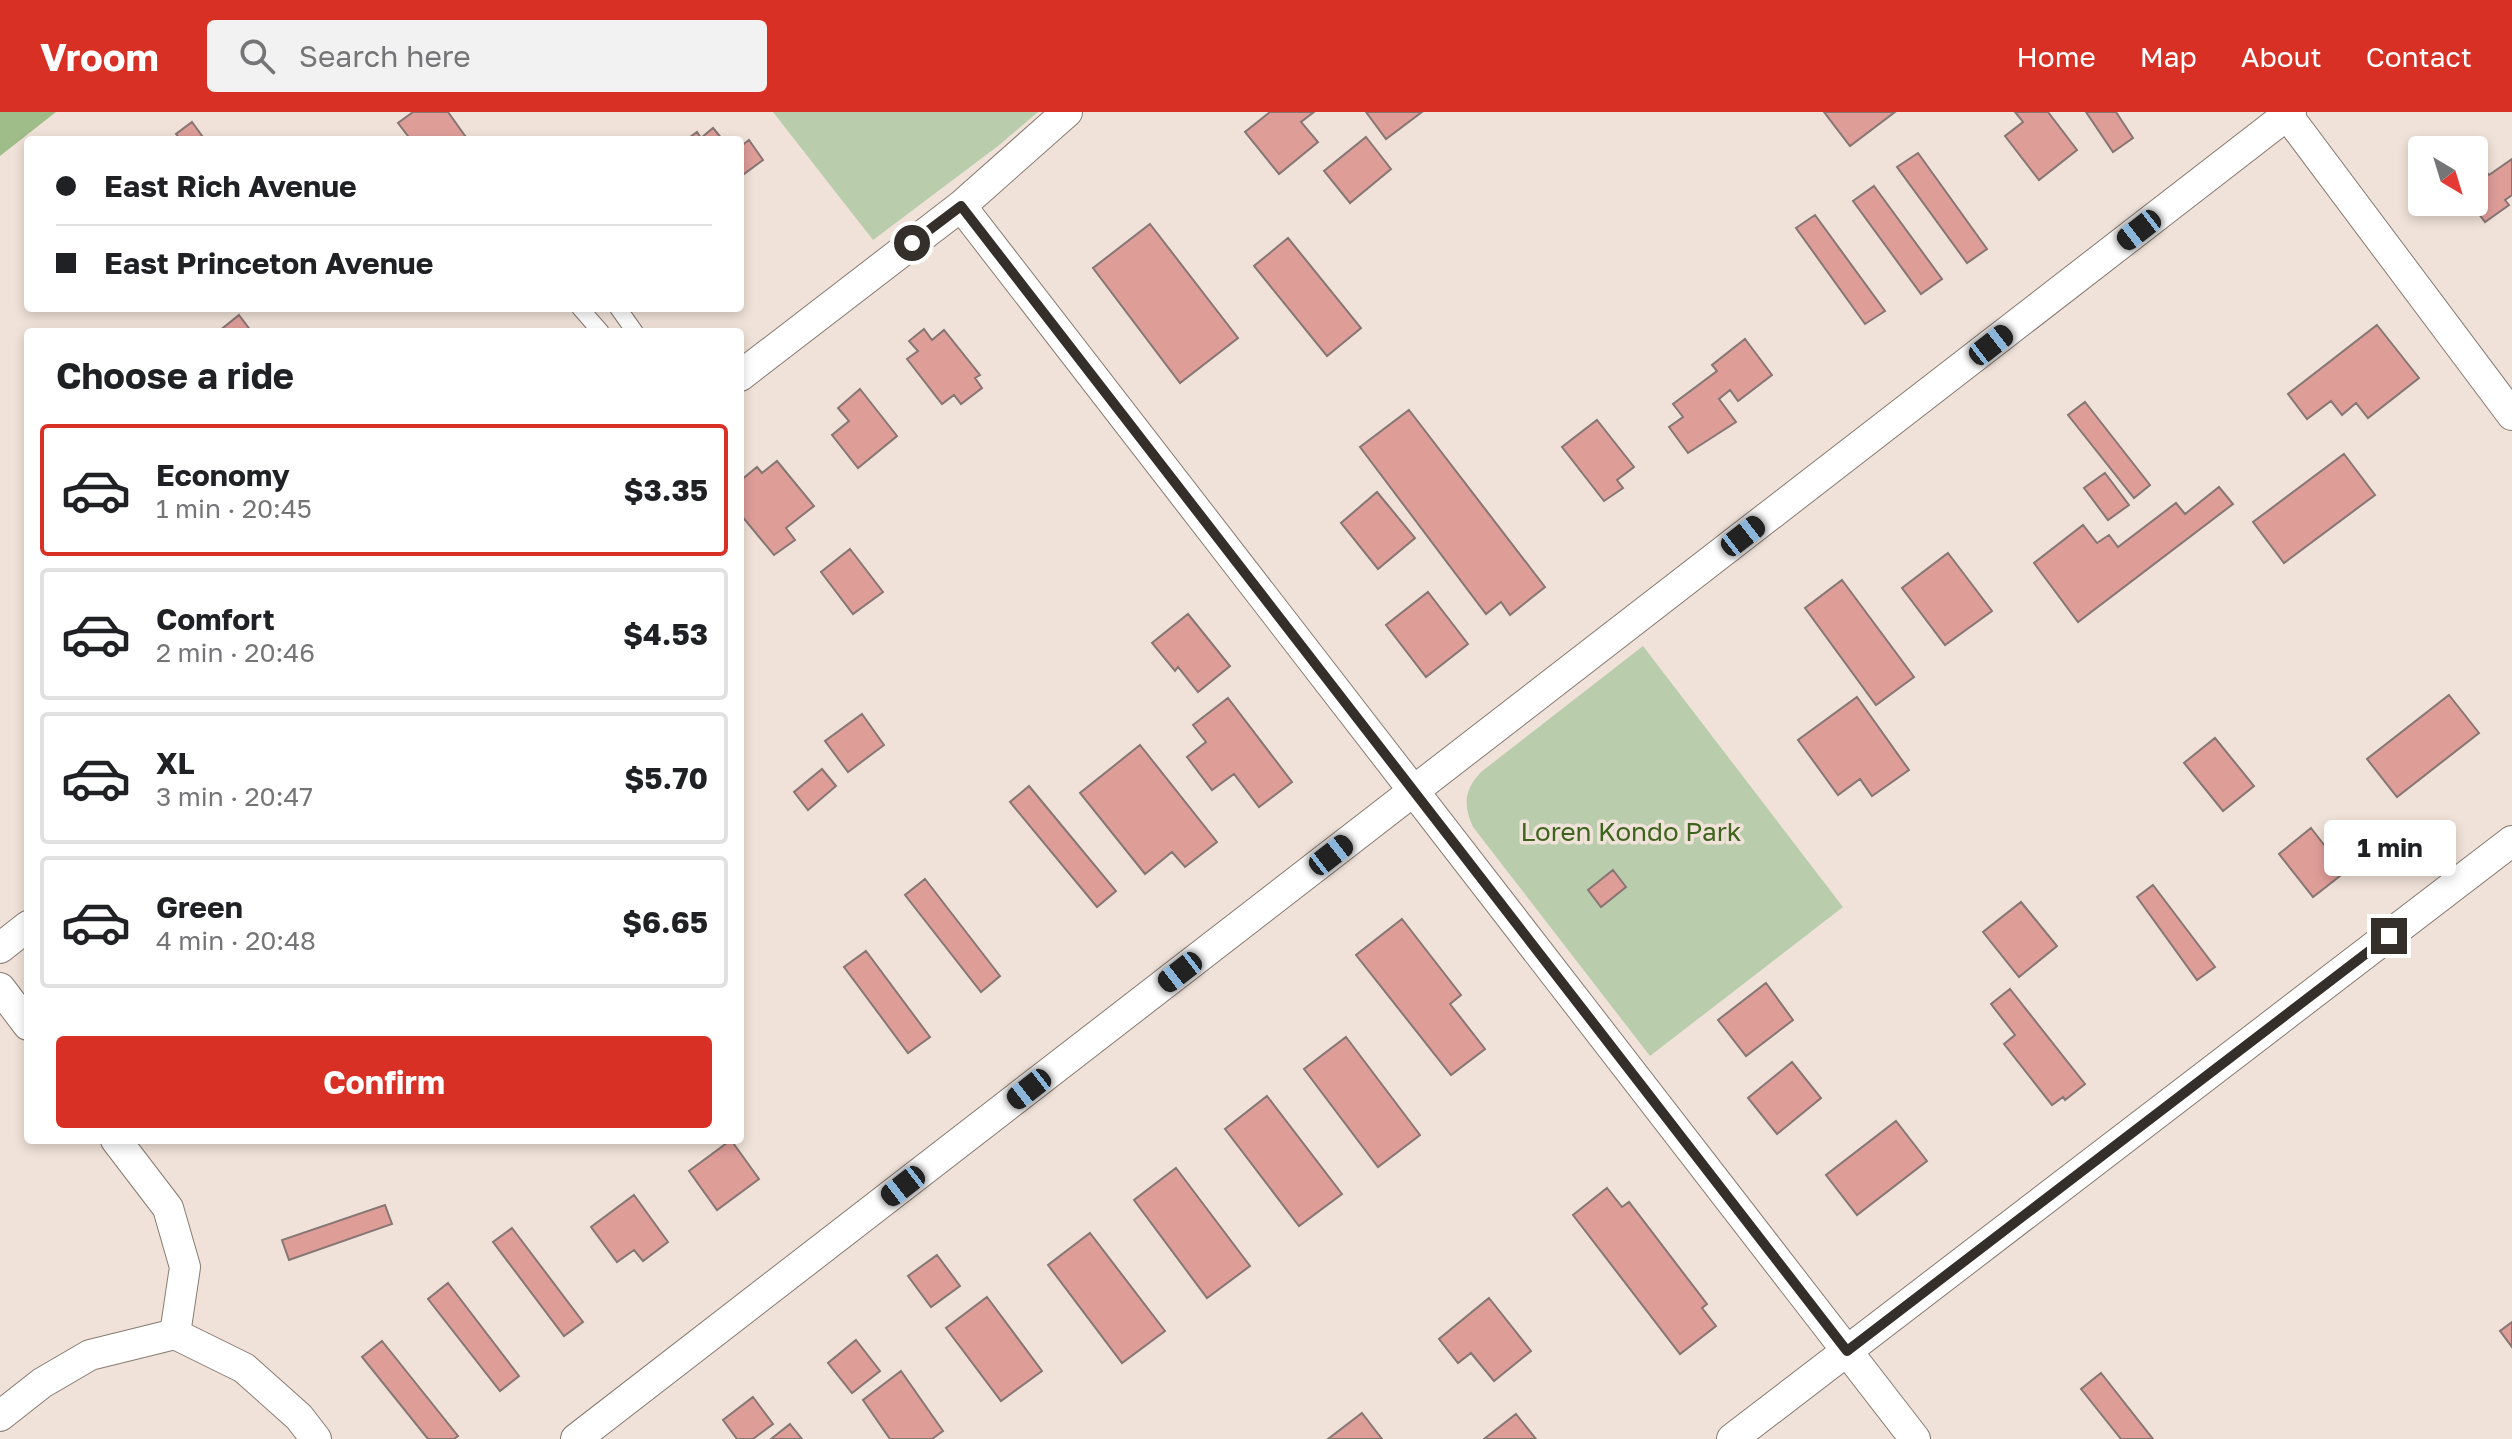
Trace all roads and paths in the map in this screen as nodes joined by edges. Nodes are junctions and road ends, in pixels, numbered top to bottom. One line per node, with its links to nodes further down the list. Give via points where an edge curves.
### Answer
1 (1067, 112): 3 (street)
2 (2288, 113): 7 (street); 8 (street)
3 (961, 206): 6 (street); 8 (street)
4 (584, 312): 5 (lane)
5 (598, 328)
6 (744, 373)
7 (2508, 404)
8 (1415, 790): 16 (street); 19 (street)
9 (2512, 841): 16 (street)
10 (24, 929): 11 (street)
11 (0, 948)
12 (0, 988): 13 (street)
13 (24, 1020)
14 (119, 1144): 15 (street, via 168,1208 185,1267)
15 (175, 1334): 17 (street, via 90,1355); 18 (street, via 244,1368)
16 (1847, 1351): 20 (street); 21 (street)
17 (0, 1416)
18 (316, 1439)
19 (576, 1439)
20 (1732, 1439)
21 (1915, 1439)

